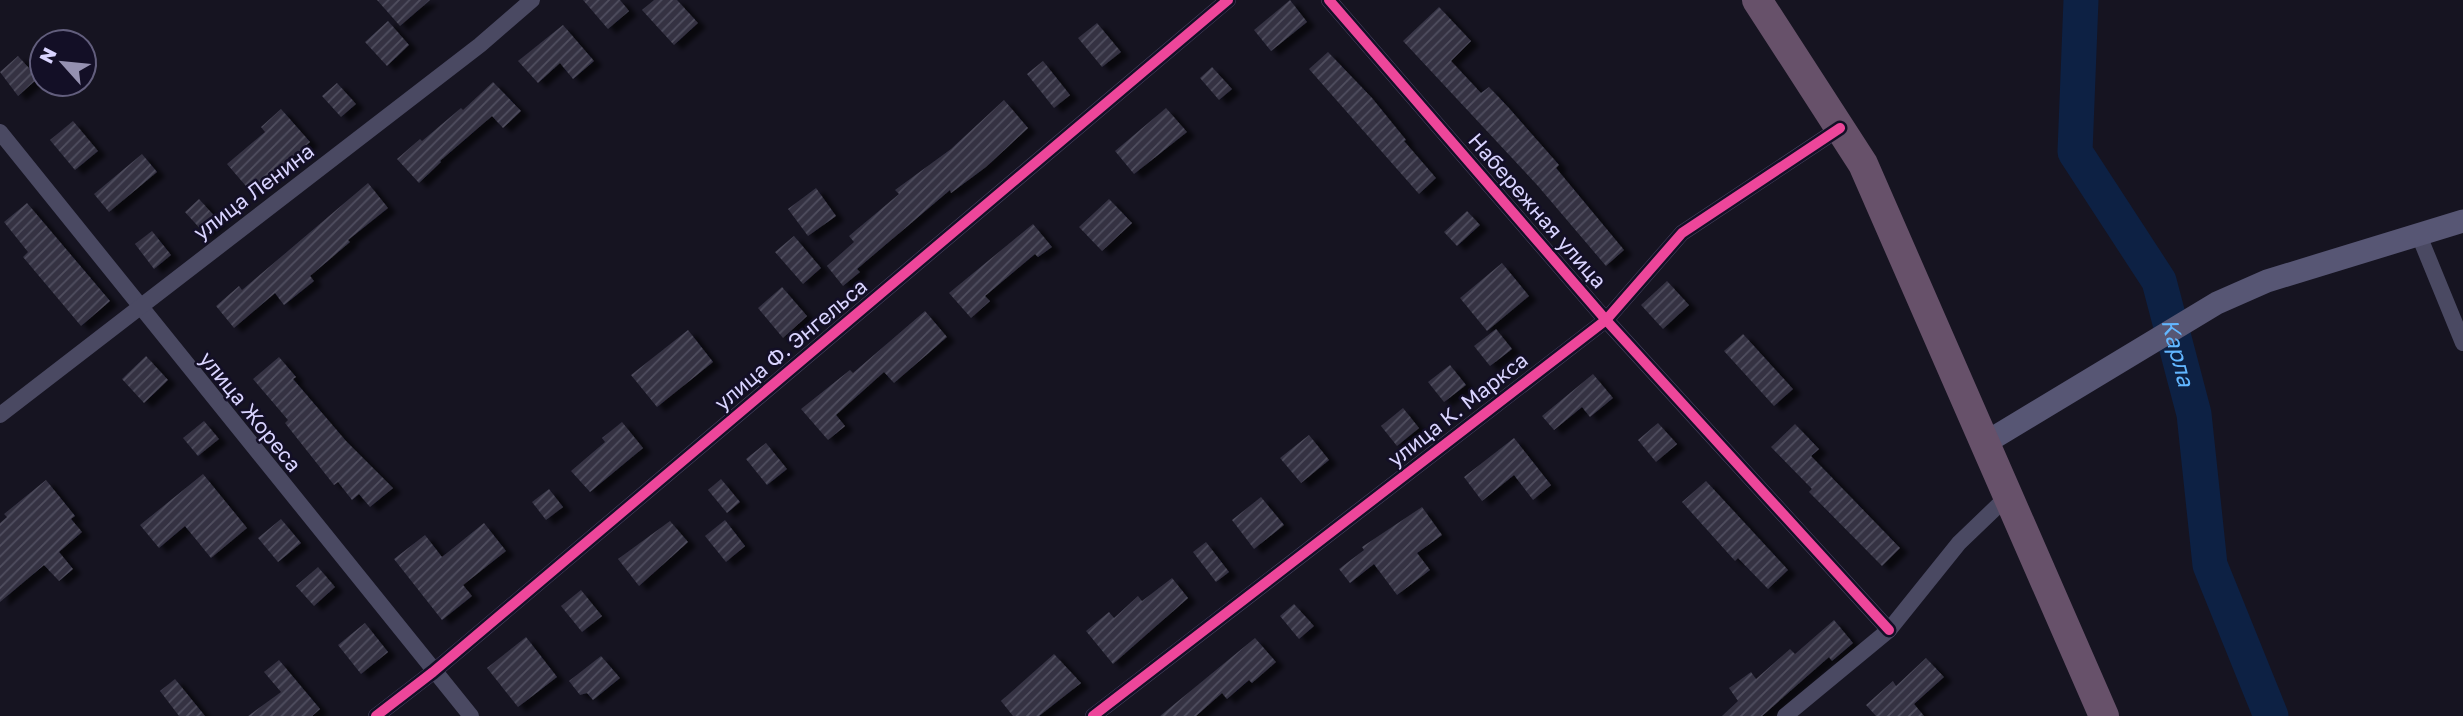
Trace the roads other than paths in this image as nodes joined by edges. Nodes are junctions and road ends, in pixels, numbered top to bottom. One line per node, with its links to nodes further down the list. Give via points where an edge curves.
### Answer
1 (532, 0): 9 (street, улица Ленина)
2 (1228, 0): 16 (street, улица Ф. Энгельса)
3 (1329, 0): 10 (street, Набережная улица)
4 (1757, 0): 5 (highway)
5 (1840, 128): 10 (street, улица К. Маркса, via 1682,233); 13 (highway, via 1863,164)
6 (0, 132): 9 (street, улица Жореса)
7 (2463, 221): 8 (street)
8 (2418, 233): 11 (street); 13 (street, via 2267,281 2217,303)
9 (139, 307): 12 (street, улица Ленина); 16 (street, улица Жореса)
10 (1606, 320): 15 (street, Набережная улица); 19 (street, улица К. Маркса)
11 (2463, 343)
12 (0, 415)
13 (1985, 443): 14 (highway)
14 (2010, 495): 15 (street, via 1959,543); 21 (highway)
15 (1889, 630): 20 (street)
16 (433, 672): 17 (street, улица Ф. Энгельса); 18 (street, улица Жореса)
17 (376, 716)
18 (471, 716)
19 (1093, 716)
20 (1785, 716)
21 (2104, 716)

